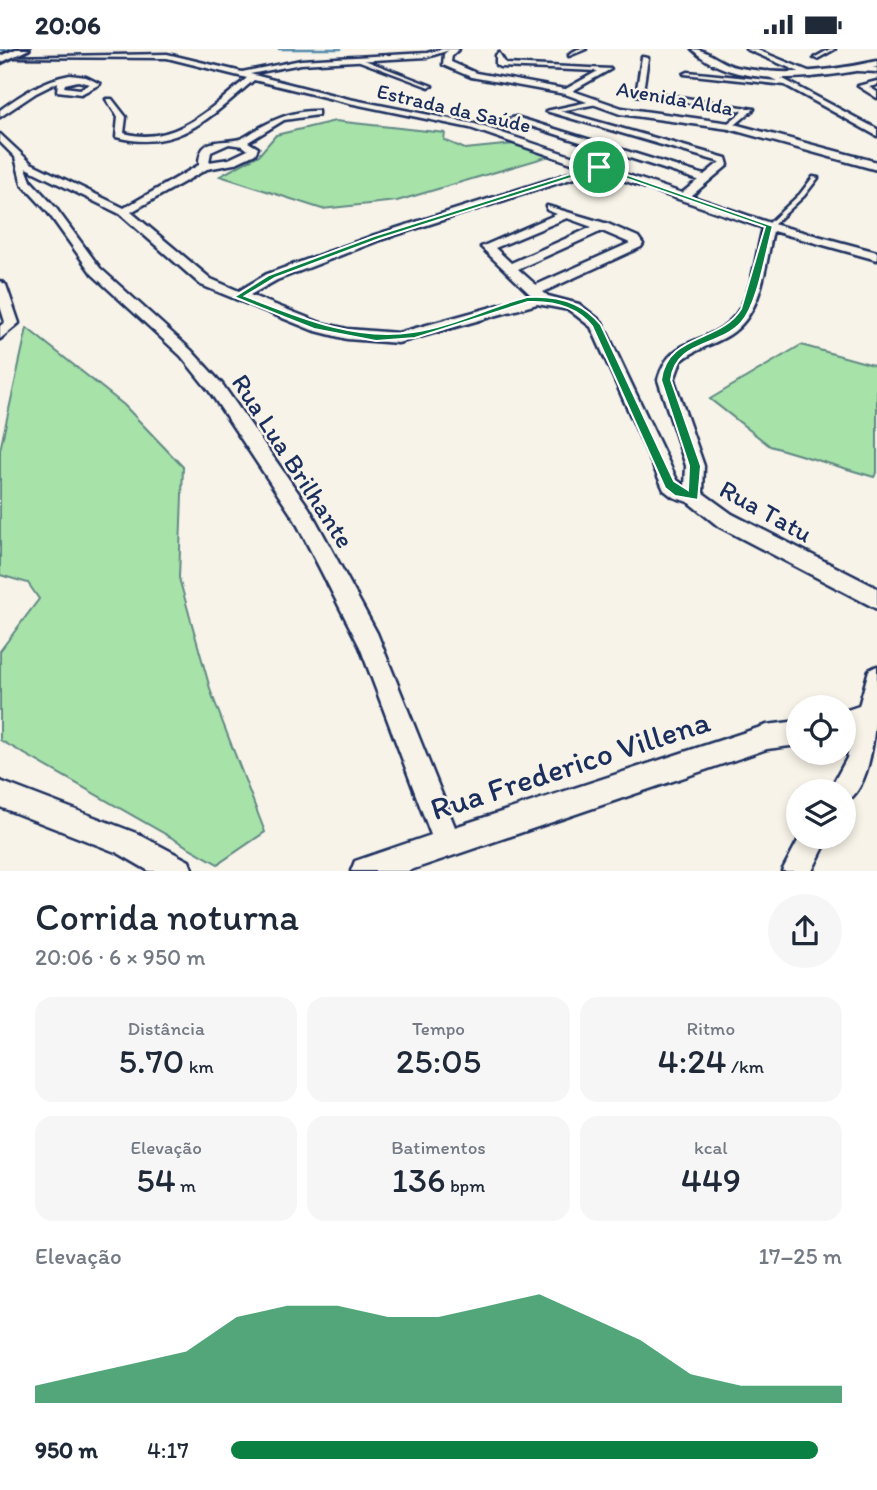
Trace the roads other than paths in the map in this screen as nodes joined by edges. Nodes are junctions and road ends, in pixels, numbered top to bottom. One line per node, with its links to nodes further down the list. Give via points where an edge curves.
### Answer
1 (24, 49): 12 (main road)
2 (450, 49): 13 (street)
3 (455, 49): 26 (street, Avenida Alda, via 445,60 460,71)
4 (583, 49): 9 (street)
5 (696, 49): 18 (street, via 719,64)
6 (749, 49): 20 (street)
7 (833, 49): 11 (lane)
8 (499, 55): 26 (street, via 500,65 506,67 607,70)
9 (571, 55)
10 (644, 58): 34 (street, via 639,93 750,109)
11 (816, 58)
12 (5, 59): 17 (street, Estrada da Saúde, via 158,55)
13 (358, 59): 17 (street, via 301,62); 25 (lane)
14 (877, 64): 15 (street)
15 (858, 69): 16 (street); 20 (street)
16 (877, 70)
17 (242, 73): 21 (street, Estrada da Saúde)
18 (768, 73): 20 (street); 24 (street)
19 (688, 74): 24 (street)
20 (814, 75)
21 (253, 77): 28 (street, via 196,124 158,140 119,135 122,117); 35 (street, Estrada da Saúde)
22 (75, 79): 32 (street, via 41,84)
23 (876, 83): 27 (street, via 862,86)
24 (788, 84): 36 (street)
25 (430, 86)
26 (567, 92): 29 (street, Avenida Alda)
27 (877, 96)
28 (109, 101)
29 (594, 101): 30 (street); 34 (street, Avenida Alda, via 633,114)
30 (550, 111): 33 (street); 44 (street, via 723,160 725,163)
31 (315, 113): 38 (street, via 282,118)
32 (0, 114)
33 (513, 119): 35 (street); 44 (street)
34 (730, 126): 41 (street, Avenida Alda)
35 (478, 127): 42 (street, Estrada da Saúde)
36 (877, 133)
37 (0, 137): 39 (street)
38 (243, 141): 40 (street, via 206,149); 40 (street, via 252,152)
39 (18, 159): 47 (street); 65 (street, Rua Lua Brilhante, via 26,182 96,271 186,353 216,389 302,514 369,641)
40 (204, 166): 47 (street)
41 (877, 166)
42 (599, 167): 45 (street, Estrada da Saúde); 55 (street, via 376,238 272,277)
43 (815, 178): 50 (lane)
44 (705, 179): 45 (street)
45 (685, 195): 50 (street, Estrada da Saúde)
46 (551, 208): 48 (street)
47 (124, 212): 55 (street, via 206,282)
48 (567, 214): 49 (street); 52 (street, via 489,245 487,249)
49 (604, 226): 52 (street); 54 (street, via 637,244)
50 (769, 226): 51 (street, Estrada da Saúde); 57 (street, Rua Tatu, via 737,322 674,356 667,367 666,380 695,466)
51 (877, 256)
52 (509, 268): 54 (street)
53 (0, 285): 56 (street, via 12,323)
54 (540, 294): 55 (street, via 398,338 317,327); 57 (street, via 575,306 597,325 670,485)
55 (238, 297)
56 (0, 334)
57 (694, 496): 58 (street, Rua Tatu, via 724,520)
58 (877, 599)
59 (877, 678): 60 (street)
60 (870, 714): 61 (street); 63 (street, via 859,764)
61 (856, 719)
62 (786, 735): 65 (street, Rua Frederico Villena)
63 (850, 779)
64 (0, 795): 67 (street, via 126,843)
65 (447, 842): 68 (street, Rua Frederico Villena)
66 (808, 849): 69 (street)
67 (179, 870)
68 (365, 870)
69 (796, 870)

